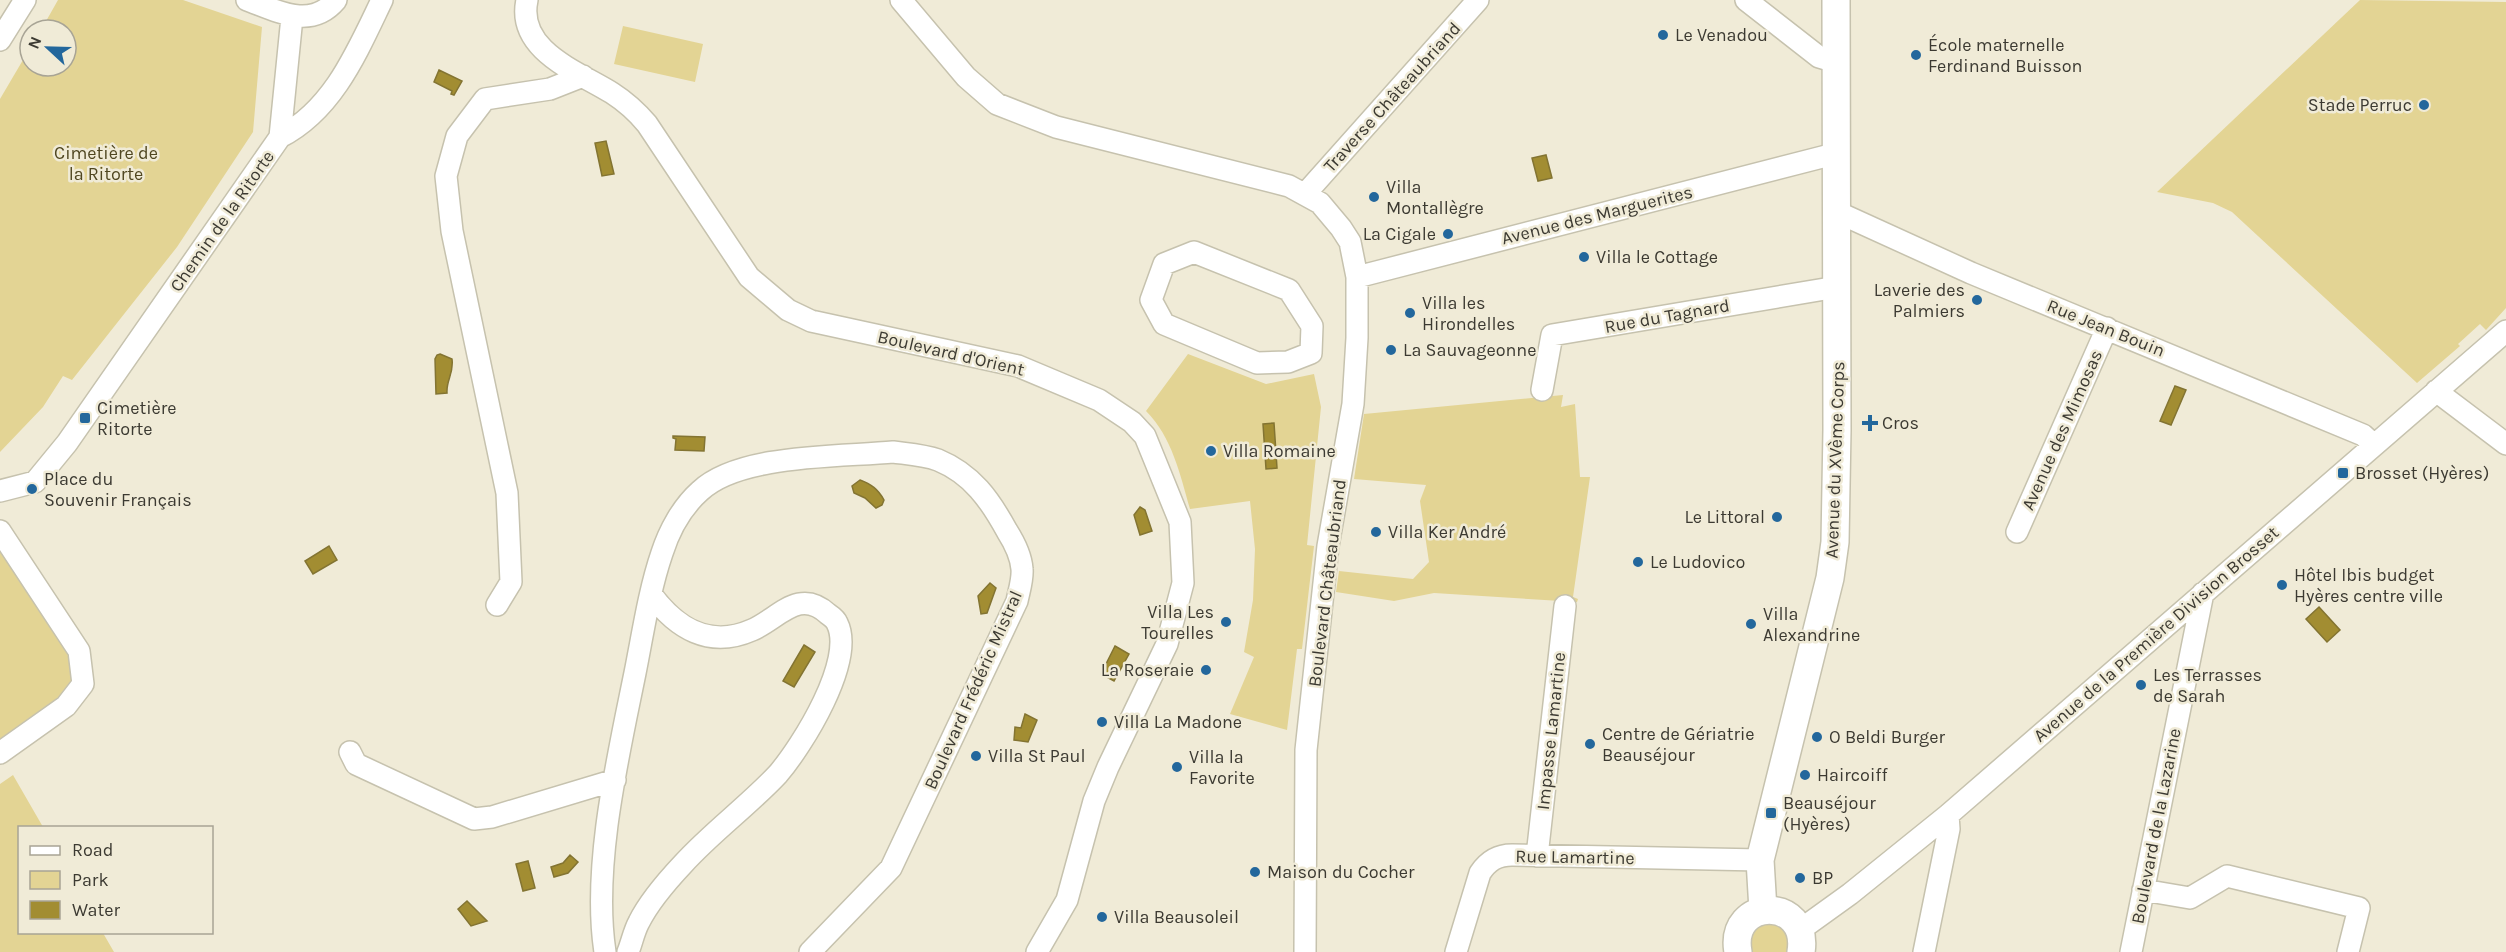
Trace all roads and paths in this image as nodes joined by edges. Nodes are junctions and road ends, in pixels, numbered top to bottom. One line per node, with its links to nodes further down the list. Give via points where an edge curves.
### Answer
1 (25, 0): 11 (street)
2 (247, 0): 10 (street)
3 (336, 0): 10 (street, via 315,15)
4 (382, 0): 14 (street, via 329,97 312,116)
5 (527, 0): 13 (street, Boulevard d'Orient, via 530,30 539,46)
6 (901, 0): 16 (street, Boulevard Châteaubriand, via 966,77 1005,108 1056,127)
7 (1478, 0): 16 (street, Traverse Châteaubriand)
8 (1746, 0): 12 (street, via 1819,57)
9 (1836, 0): 12 (main road, Avenue du XVème Corps)
10 (292, 17): 14 (street, Chemin de la Ritorte)
11 (0, 39)
12 (1836, 62): 15 (main road, Avenue du XVème Corps)
13 (583, 76): 32 (street, via 550,89 485,99 457,136 446,176 452,231 507,493 512,582); 46 (street, Boulevard d'Orient, via 634,109 749,277 788,310 811,321 1018,366 1100,400 1145,436 1180,522 1183,583 1167,644 1094,801 1067,900)
14 (280, 137): 27 (street, Chemin de la Ritorte, via 67,443 35,482)
15 (1838, 153): 17 (main road, Avenue du XVème Corps); 19 (street, Avenue des Marguerites)
16 (1306, 193): 19 (street, Boulevard Châteaubriand, via 1341,228 1352,249)
17 (1838, 212): 20 (main road, Avenue du XVème Corps); 21 (street, Rue Jean Bouin, via 1971,273)
18 (1164, 264): 18 (street, via 1151,300 1164,324 1257,363 1288,362 1311,353 1312,326 1289,290 1194,252)
19 (1357, 277): 47 (street, Boulevard Châteaubriand, via 1353,404 1328,546 1306,750)
20 (1837, 287): 23 (street, Rue du Tagnard, via 1552,335); 39 (main road, Avenue du XVème Corps, via 1835,542)
21 (2107, 328): 26 (street, Rue Jean Bouin, via 2363,435); 29 (street, Avenue des Mimosas)
22 (2506, 331): 24 (street, Avenue de la Première Division Brosset)
23 (1542, 390)
24 (2436, 391): 25 (street); 26 (street, Avenue de la Première Division Brosset)
25 (2506, 444)
26 (2374, 445): 30 (street, Avenue de la Première Division Brosset)
27 (0, 491)
28 (0, 531): 35 (street, via 79,651 83,684 66,706)
29 (2017, 532)
30 (2203, 593): 37 (street, Avenue de la Première Division Brosset); 40 (street, Boulevard de la Lazarine)
31 (651, 594): 36 (street, Boulevard Frédéric Mistral); 44 (street, via 678,624 711,636 733,636 753,630 797,603 810,604 822,608 837,622 841,642 833,683 809,729 779,772 683,864 639,922); 45 (street, Boulevard Frédéric Mistral, via 673,527 700,491 720,477 753,465 784,461 893,452 936,459 979,488 1018,552 1022,569 1017,601 891,868)
32 (497, 605)
33 (1565, 606): 38 (street, Impasse Lamartine)
34 (350, 752): 36 (street, via 356,764 474,819)
35 (0, 753)
36 (615, 780): 43 (street, Boulevard Frédéric Mistral, via 601,887)
37 (1948, 815): 42 (street, Avenue de la Première Division Brosset, via 1850,894); 50 (street, via 1949,830)
38 (1537, 856): 39 (street, Rue Lamartine); 48 (street, Rue Lamartine, via 1507,855 1488,862 1475,886)
39 (1760, 860): 41 (main road, Avenue du XVème Corps)
40 (2143, 890): 51 (street, Boulevard de la Lazarine); 52 (street, via 2190,898 2227,876 2359,908)
41 (1763, 910): 42 (main road, via 1774,910 1794,920); 49 (main road, via 1753,914 1739,930)
42 (1800, 941)
43 (605, 952)
44 (628, 952)
45 (810, 952)
46 (1037, 952)
47 (1305, 952)
48 (1456, 952)
49 (1738, 952)
50 (1924, 952)
51 (2131, 952)
52 (2348, 952)

